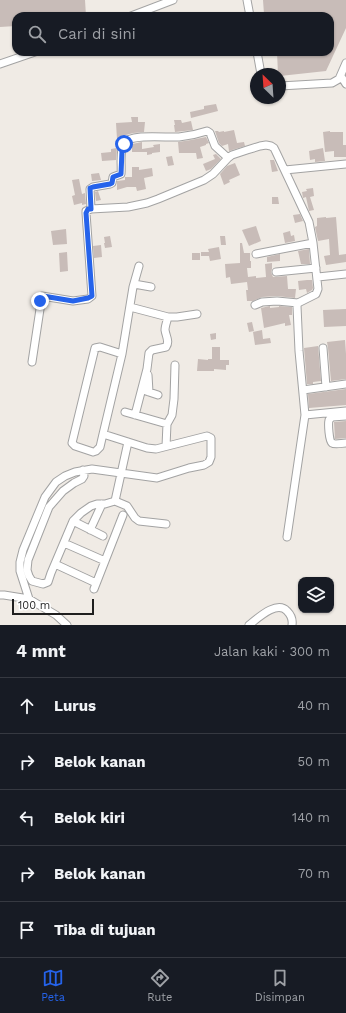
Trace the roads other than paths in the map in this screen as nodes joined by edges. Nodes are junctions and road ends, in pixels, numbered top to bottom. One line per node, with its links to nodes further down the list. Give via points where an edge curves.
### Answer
1 (173, 0): 3 (street)
2 (247, 0): 4 (street)
3 (142, 12)
4 (249, 12)
5 (23, 56): 8 (street)
6 (258, 56): 9 (street)
7 (346, 63): 10 (street)
8 (0, 64)
9 (260, 68)
10 (341, 76): 11 (street); 12 (street, via 332,83)
11 (346, 84)
12 (286, 86)
13 (228, 158): 15 (street, via 260,146 271,146); 16 (street, via 204,180 153,201 128,207); 16 (street, via 215,146 210,133 207,132 178,137 128,140 122,151 121,174 113,177 110,184 90,188)
14 (346, 164): 15 (street)
15 (285, 170): 17 (street, via 309,222)
16 (91, 209): 33 (street, via 86,213 92,296 73,301 42,296)
17 (313, 243): 18 (street); 20 (street)
18 (256, 254)
19 (139, 266): 24 (street)
20 (316, 268): 21 (street); 23 (street)
21 (276, 272)
22 (346, 274): 23 (street)
23 (318, 277): 26 (street, via 317,292)
24 (134, 284): 25 (street); 28 (street)
25 (151, 287)
26 (298, 302): 27 (street, via 262,302); 38 (street)
27 (255, 305)
28 (130, 307): 30 (street); 32 (street)
29 (197, 314): 30 (street)
30 (168, 317): 37 (street, via 165,329 168,346 149,353)
31 (323, 348): 36 (street)
32 (122, 354): 46 (street); 46 (street, via 100,347 95,348 72,442 75,446 93,452 100,447)
33 (32, 362)
34 (175, 365): 45 (street, via 172,415)
35 (346, 384): 36 (street)
36 (326, 387): 38 (street)
37 (146, 390): 39 (street); 42 (street)
38 (303, 390): 43 (street)
39 (158, 395)
40 (346, 411): 43 (street)
41 (125, 412): 42 (street)
42 (135, 415): 45 (street)
43 (305, 415): 59 (street)
44 (346, 416): 48 (street, via 332,418 328,423 332,443)
45 (167, 424): 49 (street)
46 (103, 434): 47 (street)
47 (128, 442): 49 (street, via 156,449); 51 (street)
48 (346, 443)
49 (166, 446): 51 (street, via 207,436 211,438 211,457 204,465 157,478)
50 (84, 470): 51 (street); 62 (street, via 82,479 63,491 49,507 28,560 27,570 32,581 43,584 48,582); 64 (street, via 56,482 44,497 20,562)
51 (122, 474): 52 (street)
52 (115, 501): 53 (street); 56 (street, via 127,506 138,521)
53 (102, 504): 55 (street, via 91,506); 57 (street)
54 (123, 515): 61 (street)
55 (73, 522): 57 (street); 60 (street)
56 (166, 524)
57 (90, 530): 58 (street)
58 (103, 536)
59 (287, 537)
60 (64, 543): 61 (street); 62 (street)
61 (105, 561): 62 (street, via 95,586)
62 (55, 564)
63 (0, 595): 64 (street)
64 (28, 599): 65 (street, via 56,615)
65 (67, 625)
66 (249, 625): 67 (street, via 271,610 281,607 291,616)
67 (292, 625)

